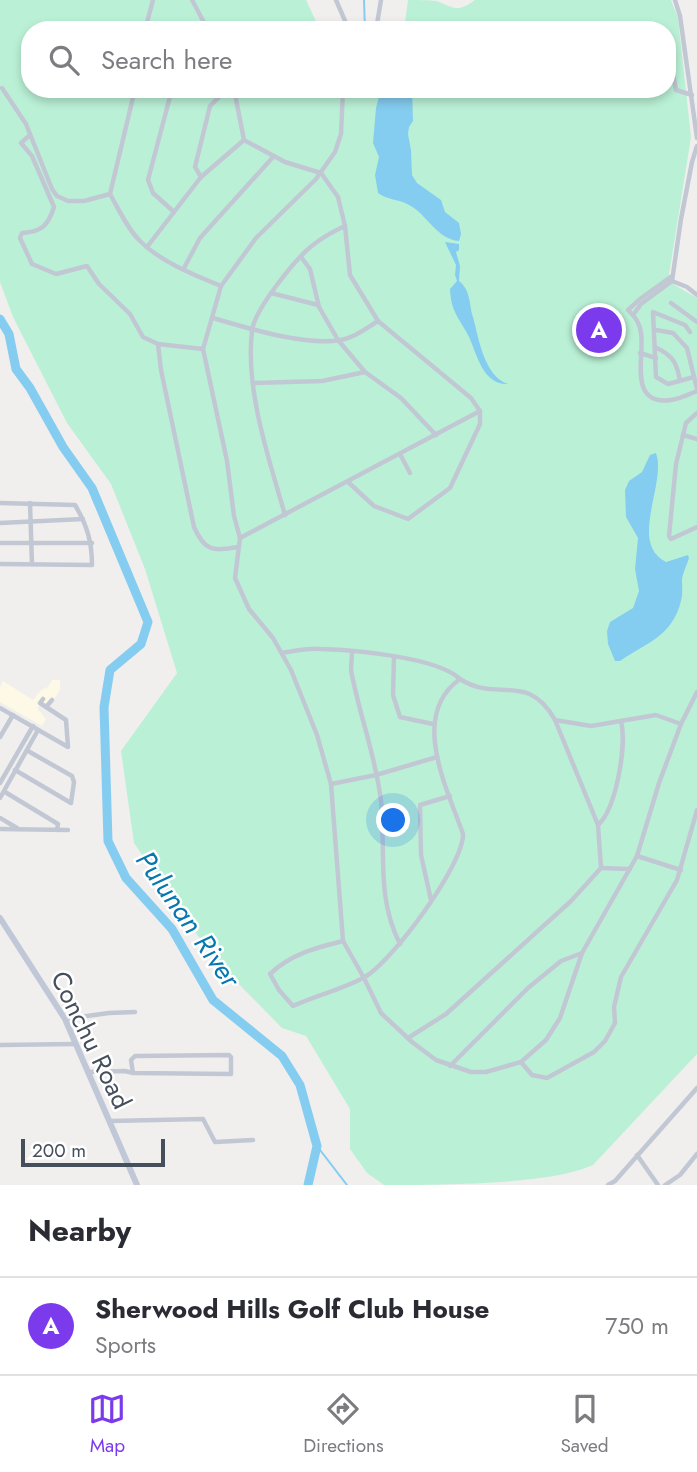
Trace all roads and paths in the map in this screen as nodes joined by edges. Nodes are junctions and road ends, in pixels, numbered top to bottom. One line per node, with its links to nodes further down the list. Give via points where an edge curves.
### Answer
1 (153, 0): 6 (street)
2 (192, 0): 7 (street)
3 (338, 0): 8 (street)
4 (381, 0): 9 (street)
5 (675, 0): 12 (street)
6 (147, 21)
7 (203, 21)
8 (345, 21)
9 (378, 21)
10 (2, 88): 18 (street)
11 (676, 90): 12 (street)
12 (692, 94): 19 (street)
13 (133, 98): 25 (street)
14 (170, 98): 26 (street, via 148,180 153,193)
15 (218, 98): 24 (street, via 210,106 195,167)
16 (236, 98): 20 (street)
17 (343, 98): 23 (street, via 341,134)
18 (30, 135): 25 (street, via 60,198 84,201); 44 (street, via 21,143 32,156 54,207 46,224 20,238 32,264 56,274 87,266 130,314 143,337)
19 (697, 138)
20 (244, 139): 22 (street); 24 (street)
21 (697, 146): 31 (street)
22 (274, 156): 23 (street); 30 (street, via 200,239)
23 (321, 173): 27 (street, via 338,197); 32 (street, via 256,238)
24 (201, 177): 26 (street)
25 (110, 194): 28 (street)
26 (174, 212): 28 (street)
27 (345, 226): 29 (street); 38 (street, via 350,275)
28 (147, 247): 30 (street)
29 (301, 257): 33 (street); 36 (street, via 310,269)
30 (184, 268): 32 (street)
31 (672, 279): 34 (street); 47 (street, via 630,312 642,334)
32 (222, 286): 37 (street)
33 (271, 292): 36 (street); 40 (street)
34 (697, 295)
35 (671, 303): 39 (street)
36 (318, 305): 43 (street)
37 (213, 318): 40 (street); 46 (street)
38 (378, 321): 43 (street); 54 (street, via 471,398)
39 (697, 322)
40 (252, 329): 43 (street, via 298,339); 52 (street)
41 (656, 330): 42 (street, via 653,312 685,325); 45 (street); 50 (street, via 673,333 687,348)
42 (690, 332)
43 (338, 340): 49 (street)
44 (158, 344): 46 (street); 73 (street, via 194,527 207,547)
45 (656, 347): 48 (street); 51 (street, via 671,355)
46 (203, 349): 69 (street)
47 (640, 352): 48 (street); 53 (street, via 642,387 653,397 669,400)
48 (656, 358): 51 (street, via 656,377 668,384)
49 (365, 372): 52 (street, via 322,381); 56 (street, via 401,398)
50 (694, 377): 51 (street); 53 (street)
51 (680, 381)
52 (254, 383): 64 (street, via 262,433)
53 (697, 390)
54 (480, 411): 56 (street); 61 (street, via 480,424 450,488 408,519 374,506)
55 (697, 413): 57 (street)
56 (436, 435): 59 (street)
57 (683, 435): 58 (street); 68 (street, via 669,536)
58 (697, 439)
59 (400, 454): 60 (street); 61 (street)
60 (410, 473)
61 (348, 482): 64 (street)
62 (0, 503): 63 (street)
63 (30, 503): 65 (street, via 75,505); 67 (street)
64 (285, 516): 69 (street)
65 (83, 519): 67 (street); 72 (street)
66 (0, 523): 67 (street)
67 (31, 523): 71 (street)
68 (697, 527)
69 (240, 538): 73 (street)
70 (0, 543): 71 (street)
71 (32, 543): 72 (street); 75 (street)
72 (92, 543): 75 (street, via 92,565)
73 (238, 547): 77 (street, via 235,578 239,589)
74 (0, 564): 75 (street)
75 (32, 564)
76 (352, 652): 77 (street); 78 (street); 95 (street, via 351,670)
77 (282, 653): 97 (street, via 303,696)
78 (394, 657): 79 (street, via 426,661); 88 (street, via 393,695 400,717)
79 (460, 678): 86 (street, via 473,685 525,692 548,706); 88 (street, via 444,696)
80 (697, 692): 89 (street)
81 (43, 699): 83 (street, via 40,703)
82 (52, 700): 83 (street)
83 (46, 707): 90 (street, via 66,720 68,747)
84 (0, 708): 85 (street)
85 (13, 715): 90 (street); 91 (street)
86 (555, 720): 87 (street, via 591,726); 103 (street)
87 (621, 722): 89 (street, via 656,715); 103 (street, via 624,733 615,791 605,818)
88 (433, 724): 93 (street)
89 (681, 724): 108 (street)
90 (36, 728): 92 (street); 96 (street)
91 (0, 737)
92 (28, 751): 94 (street); 94 (street, via 72,776 71,803)
93 (437, 757): 95 (street); 99 (street)
94 (15, 770): 98 (street)
95 (376, 775): 97 (street); 115 (street, via 385,905)
96 (0, 783)
97 (331, 784): 114 (street)
98 (5, 792): 100 (street); 106 (street, via 58,824)
99 (450, 796): 112 (street, via 463,844); 112 (street, via 420,805 421,855)
100 (0, 798)
101 (697, 810): 111 (street)
102 (0, 818): 104 (street)
103 (597, 825): 109 (street)
104 (18, 828): 105 (street); 106 (street)
105 (0, 829)
106 (57, 830): 107 (street)
107 (68, 830)
108 (637, 856): 110 (street); 111 (street)
109 (601, 868): 110 (street); 120 (street, via 446,1014)
110 (629, 869): 116 (street)
111 (681, 870): 123 (street, via 621,977 615,1023 605,1041 585,1058 547,1078 532,1075)
112 (431, 900): 115 (street)
113 (0, 918): 119 (main road, Conchu Road)
114 (343, 941): 117 (street); 117 (street, via 295,956 270,974 293,1006)
115 (400, 944): 117 (street)
116 (582, 953): 123 (street, via 560,1018 546,1040); 124 (street, via 561,961 528,988)
117 (364, 978): 120 (street, via 381,1013)
118 (135, 1012): 119 (street)
119 (65, 1019): 121 (main road, Conchu Road)
120 (408, 1038): 124 (street)
121 (75, 1044): 122 (street); 125 (main road, Conchu Road)
122 (0, 1045)
123 (521, 1062): 124 (street, via 486,1072)
124 (450, 1066)
125 (88, 1072): 126 (street); 128 (main road, Conchu Road)
126 (133, 1073): 126 (street, via 231,1074 231,1057 135,1056 131,1060)
127 (697, 1088): 131 (street)
128 (110, 1121): 129 (street, via 203,1119 215,1142); 133 (main road, Conchu Road)
129 (253, 1140)
130 (697, 1154): 136 (street)
131 (637, 1155): 132 (street); 135 (street)
132 (615, 1183): 134 (street)
133 (137, 1185)
134 (608, 1185)
135 (657, 1185)
136 (665, 1185)

